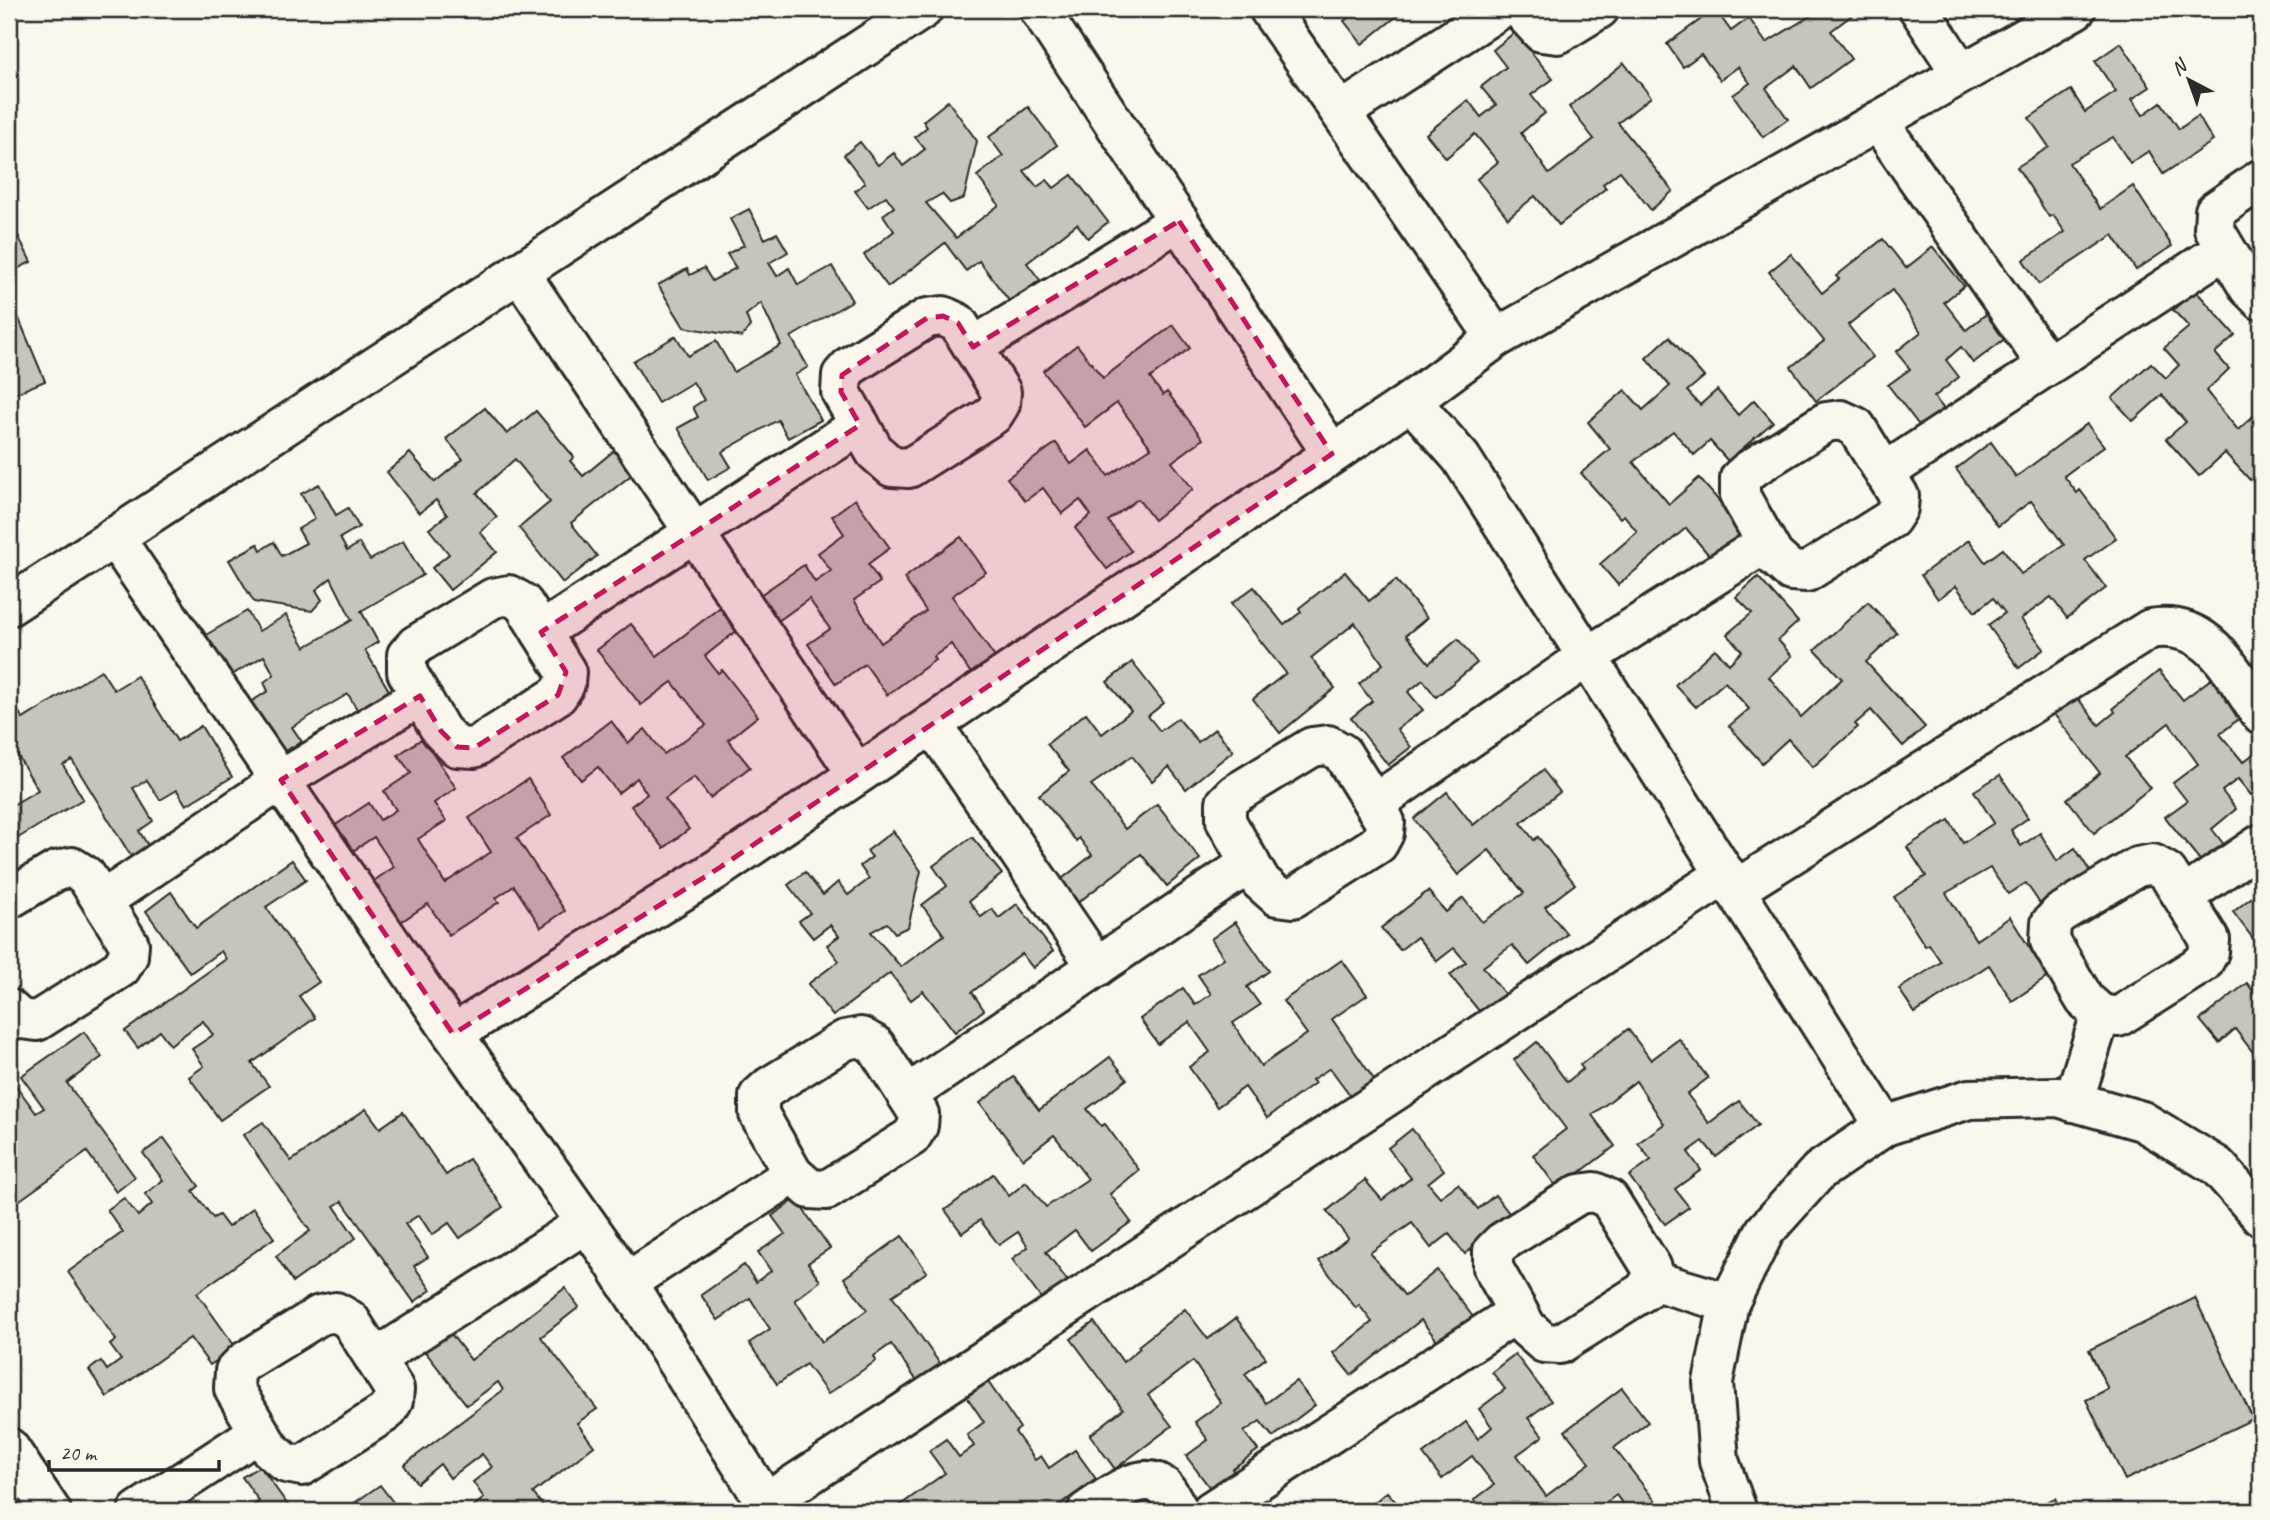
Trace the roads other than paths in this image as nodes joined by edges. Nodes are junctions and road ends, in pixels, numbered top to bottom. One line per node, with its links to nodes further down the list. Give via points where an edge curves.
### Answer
1 (923, 9): 15 (street)
2 (1039, 9): 13 (street)
3 (1269, 9): 10 (street)
4 (1500, 9): 10 (street)
5 (1520, 9): 6 (street, via 1541,32 1558,34)
6 (1599, 9)
7 (1919, 9): 9 (street)
8 (2076, 9): 9 (street)
9 (1962, 74): 11 (street)
10 (1341, 113): 17 (street)
11 (1878, 121): 17 (street); 19 (street)
12 (2261, 179): 14 (street, via 2215,211 2214,229)
13 (1179, 221): 18 (street); 22 (street)
14 (2225, 249): 16 (street); 19 (street)
15 (519, 272): 24 (street); 25 (street)
16 (2261, 300)
17 (1496, 338): 20 (street)
18 (973, 347): 21 (street, via 958,323 943,316 927,318 850,366 842,375 841,392); 21 (street, via 1001,392 993,415 909,468 892,467 875,452)
19 (2047, 365): 23 (street)
20 (1411, 401): 22 (street); 29 (street, via 1461,458)
21 (860, 425): 24 (street)
22 (1332, 454): 32 (street)
23 (1884, 472): 26 (street, via 1899,496 1891,519 1807,572 1791,571); 26 (street, via 1856,427 1842,420 1826,422 1740,478 1740,496)
24 (693, 531): 28 (street); 33 (street)
25 (114, 537): 27 (street); 34 (street)
26 (1766, 543): 29 (street)
27 (9, 606)
28 (541, 632): 30 (street, via 523,603 509,595 493,598 415,645 407,655 407,672); 30 (street, via 566,672 565,684 558,695 474,748 457,747 441,732)
29 (1587, 657): 35 (street); 38 (street)
30 (420, 696): 34 (street)
31 (2261, 715): 38 (street, via 2216,651 2194,632 2170,626 2150,629)
32 (932, 724): 33 (street); 42 (street)
33 (857, 775): 45 (street, via 719,868)
34 (281, 780): 41 (street); 45 (street)
35 (1374, 804): 37 (street, via 1385,822 1378,844 1293,898 1277,896 1260,881); 37 (street, via 1342,752 1328,745 1312,747 1226,803 1226,821)
36 (2261, 844): 39 (street)
37 (1250, 863): 42 (street)
38 (1730, 882): 48 (street); 59 (street)
39 (2183, 897): 44 (street, via 2210,940 2203,963 2118,1017); 44 (street, via 2167,872 2153,864 2137,867 2051,923 2050,941 2085,1000)
40 (9, 899): 41 (street, via 56,871 72,867 86,876)
41 (102, 901): 43 (street, via 129,944 121,968 37,1021 20,1019)
42 (1097, 967): 46 (street)
43 (9, 1009)
44 (2101, 1014): 47 (street)
45 (453, 1034): 51 (street)
46 (907, 1095): 49 (street, via 919,1114 911,1137 827,1190 810,1189); 49 (street, via 875,1045 862,1037 845,1040 769,1087 759,1096 759,1114)
47 (2074, 1102): 48 (street, via 2057,1097 1969,1099); 50 (street, via 2142,1121 2217,1166)
48 (1885, 1126): 54 (street, via 1819,1171 1765,1231)
49 (793, 1174): 53 (street)
50 (2261, 1216)
51 (586, 1223): 53 (street); 56 (street)
52 (1651, 1280): 54 (street); 55 (street, via 1644,1291 1560,1344 1544,1343); 55 (street, via 1653,1268 1609,1199 1594,1192 1579,1194 1493,1251 1493,1268)
53 (626, 1283): 59 (street)
54 (1729, 1303): 65 (street, via 1713,1381 1719,1461)
55 (1518, 1312): 64 (street)
56 (375, 1359): 57 (street, via 394,1389 386,1412 302,1465 285,1463); 57 (street, via 350,1320 336,1312 320,1315 244,1362 235,1371 234,1389)
57 (259, 1432): 61 (street)
58 (9, 1448): 60 (street)
59 (769, 1507)
60 (51, 1511)
61 (138, 1511)
62 (1087, 1511): 63 (street, via 1134,1483 1150,1480 1164,1488)
63 (1179, 1511)
64 (1211, 1511)
65 (1737, 1511)

